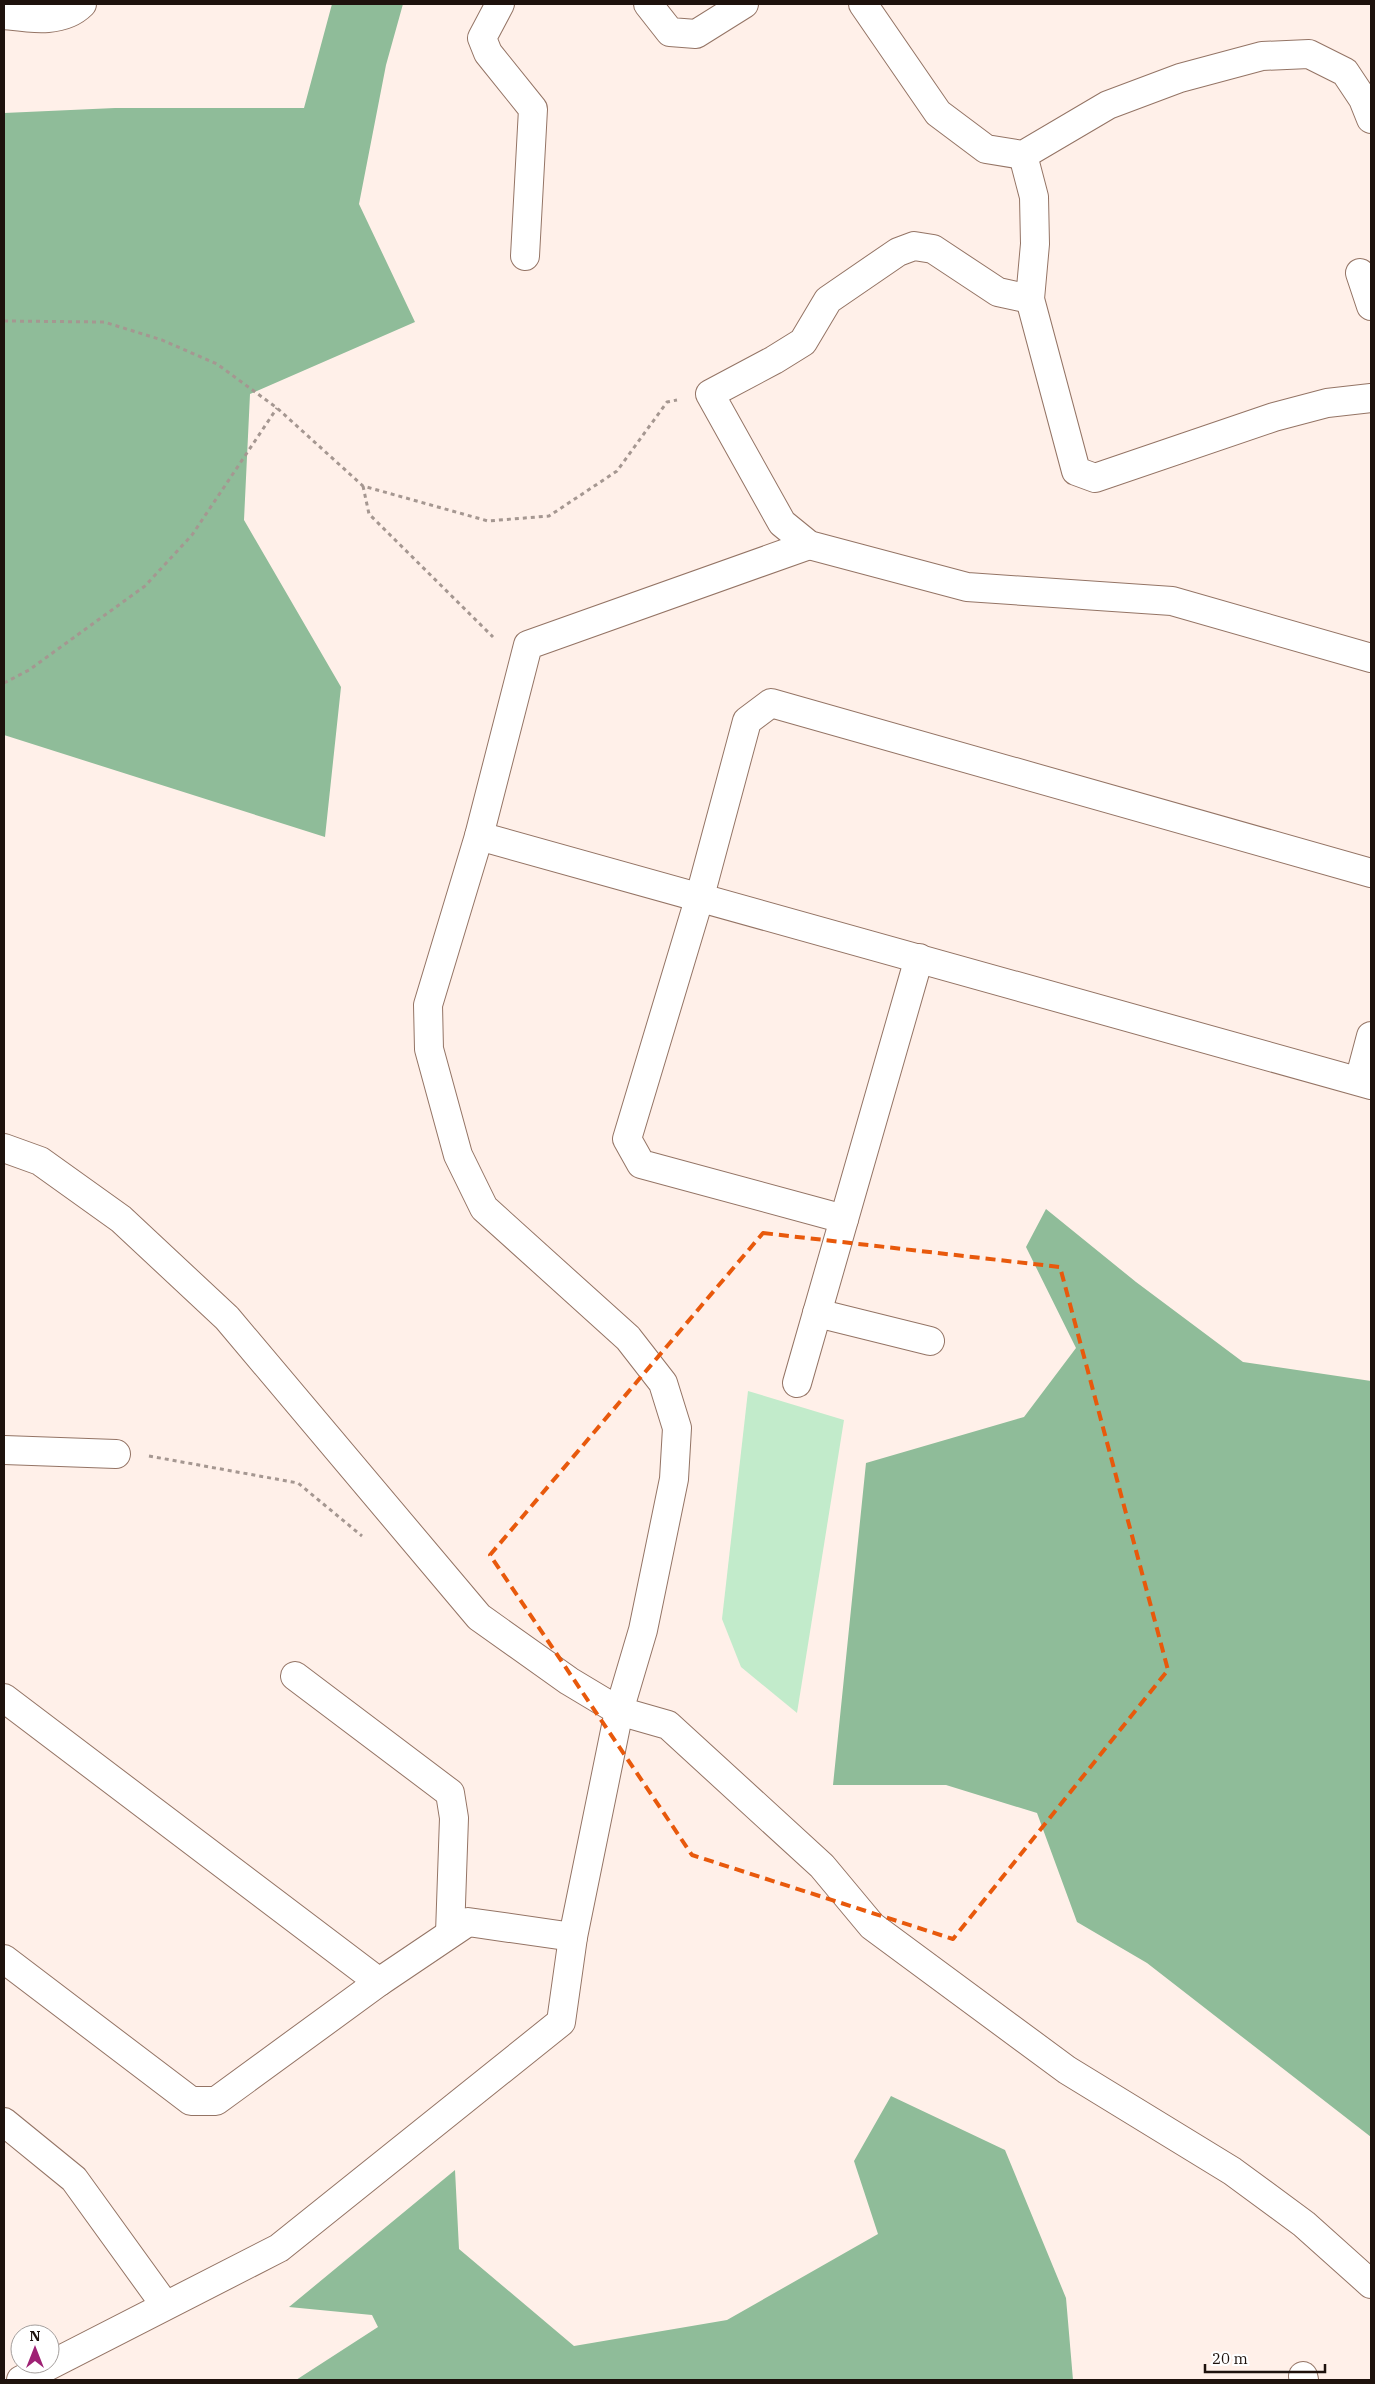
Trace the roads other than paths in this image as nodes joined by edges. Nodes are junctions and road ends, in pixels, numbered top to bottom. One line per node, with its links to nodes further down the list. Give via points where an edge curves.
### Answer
1 (82, 4): 6 (street, via 75,11 44,19)
2 (500, 4): 9 (street, via 482,38 488,53 533,109)
3 (648, 4): 4 (street, via 670,32 696,34)
4 (744, 4)
5 (863, 4): 8 (street, via 938,113 986,149)
6 (4, 15)
7 (1371, 119): 8 (street, via 1363,99 1345,72 1309,54 1262,56 1180,78 1108,105)
8 (1023, 155): 11 (street, via 1034,197 1035,244)
9 (525, 256)
10 (1360, 273): 12 (street)
11 (1030, 299): 13 (street, via 1076,471 1095,478 1274,417 1328,403); 14 (street, via 998,292 934,249 914,246 898,252 828,300 802,342 710,394 782,524)
12 (1371, 306)
13 (1371, 398)
14 (809, 545): 15 (street, via 967,586 1172,601); 16 (street, via 528,645)
15 (1371, 658)
16 (479, 836): 18 (street); 31 (street, via 428,1005 429,1049 458,1156 484,1208 628,1338 663,1383 677,1428 672,1488 643,1630)
17 (1371, 873): 18 (street, via 771,703 747,721)
18 (700, 896): 19 (street); 23 (street, via 627,1139 641,1164)
19 (919, 958): 21 (street); 23 (street)
20 (1371, 1036): 21 (street)
21 (1365, 1083)
22 (4, 1148): 31 (street, via 40,1161 121,1218 170,1262 227,1318 479,1617 569,1681)
23 (844, 1219): 24 (street)
24 (817, 1313): 25 (street); 26 (street)
25 (930, 1341)
26 (797, 1383)
27 (4, 1450): 28 (street)
28 (116, 1454)
29 (294, 1676): 32 (street, via 450,1794 454,1818)
30 (4, 1698): 35 (street)
31 (619, 1711): 33 (street); 37 (street, via 668,1725 822,1866 872,1926 1067,2070 1232,2171 1304,2224)
32 (450, 1933): 33 (street, via 468,1922); 35 (street)
33 (573, 1937): 38 (street, via 562,2022 279,2248)
34 (4, 1959): 35 (street, via 190,2101 216,2101)
35 (379, 1982)
36 (4, 2122): 38 (street, via 74,2179)
37 (1371, 2284)
38 (165, 2305): 39 (street)
39 (21, 2380)

